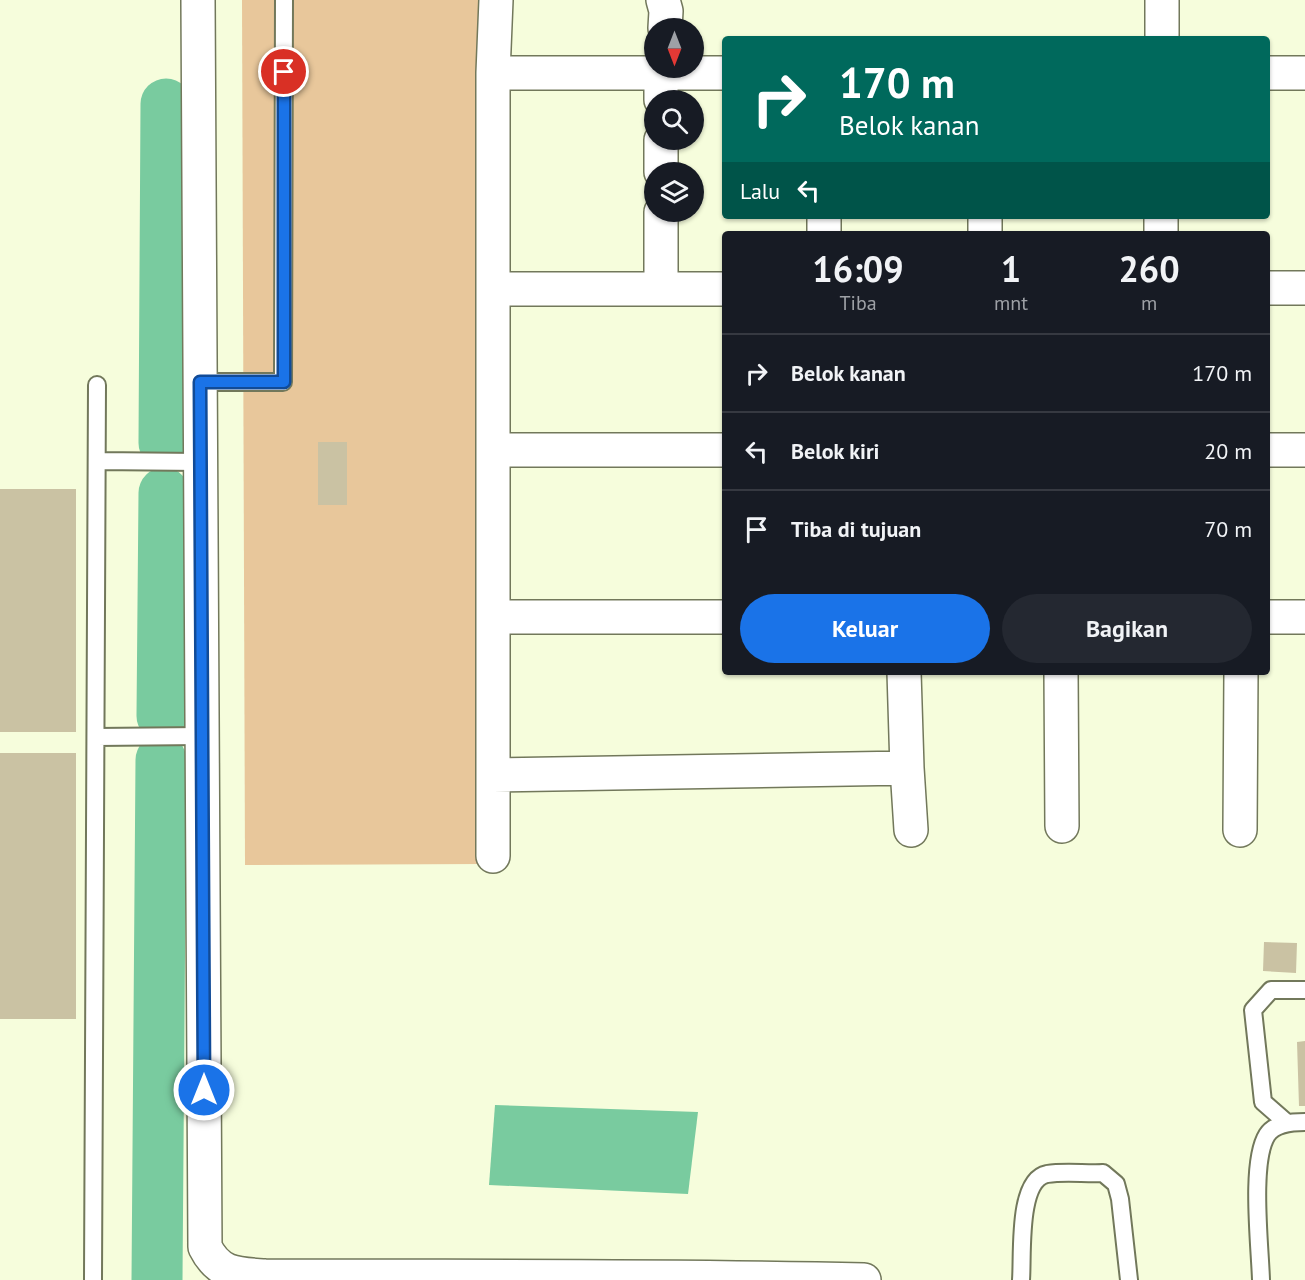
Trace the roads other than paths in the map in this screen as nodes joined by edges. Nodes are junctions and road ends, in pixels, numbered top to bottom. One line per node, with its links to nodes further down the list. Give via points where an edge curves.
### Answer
1 (198, 0): 19 (street)
2 (284, 0): 19 (lane, via 284,382)
3 (496, 0): 8 (street)
4 (663, 0): 6 (street)
5 (1162, 0): 7 (street)
6 (666, 18)
7 (1161, 36)
8 (493, 73): 12 (street); 16 (street)
9 (722, 73): 12 (street)
10 (1270, 73): 11 (street)
11 (1305, 73)
12 (661, 80)
13 (661, 222): 17 (street)
14 (1270, 288): 15 (street)
15 (1305, 288)
16 (493, 289): 17 (street); 21 (street)
17 (661, 289): 18 (street)
18 (722, 289)
19 (200, 382): 26 (street)
20 (97, 385): 25 (lane)
21 (493, 450): 22 (street); 27 (street)
22 (722, 450)
23 (1270, 450): 24 (street)
24 (1305, 450)
25 (97, 461): 26 (lane); 35 (lane)
26 (200, 462): 34 (street)
27 (493, 617): 28 (street); 37 (street)
28 (722, 617)
29 (1270, 617): 30 (street)
30 (1305, 617)
31 (904, 675): 36 (street)
32 (1061, 675): 38 (street)
33 (1241, 675): 40 (street)
34 (202, 736): 35 (lane); 46 (street, via 206,1247 213,1262 239,1274 265,1275 670,1275)
35 (96, 737): 45 (lane)
36 (907, 768): 37 (street); 39 (street)
37 (493, 775): 41 (street)
38 (1062, 826)
39 (911, 830)
40 (1240, 830)
41 (493, 856)
42 (1305, 990): 43 (lane, via 1271,990 1253,1010 1263,1102)
43 (1286, 1122): 44 (lane); 49 (lane, via 1268,1133 1258,1157)
44 (1305, 1122)
45 (93, 1279)
46 (864, 1280)
47 (1021, 1280): 48 (lane, via 1026,1198 1035,1180 1047,1174 1103,1173 1116,1184 1120,1199)
48 (1129, 1280)
49 (1261, 1280)

